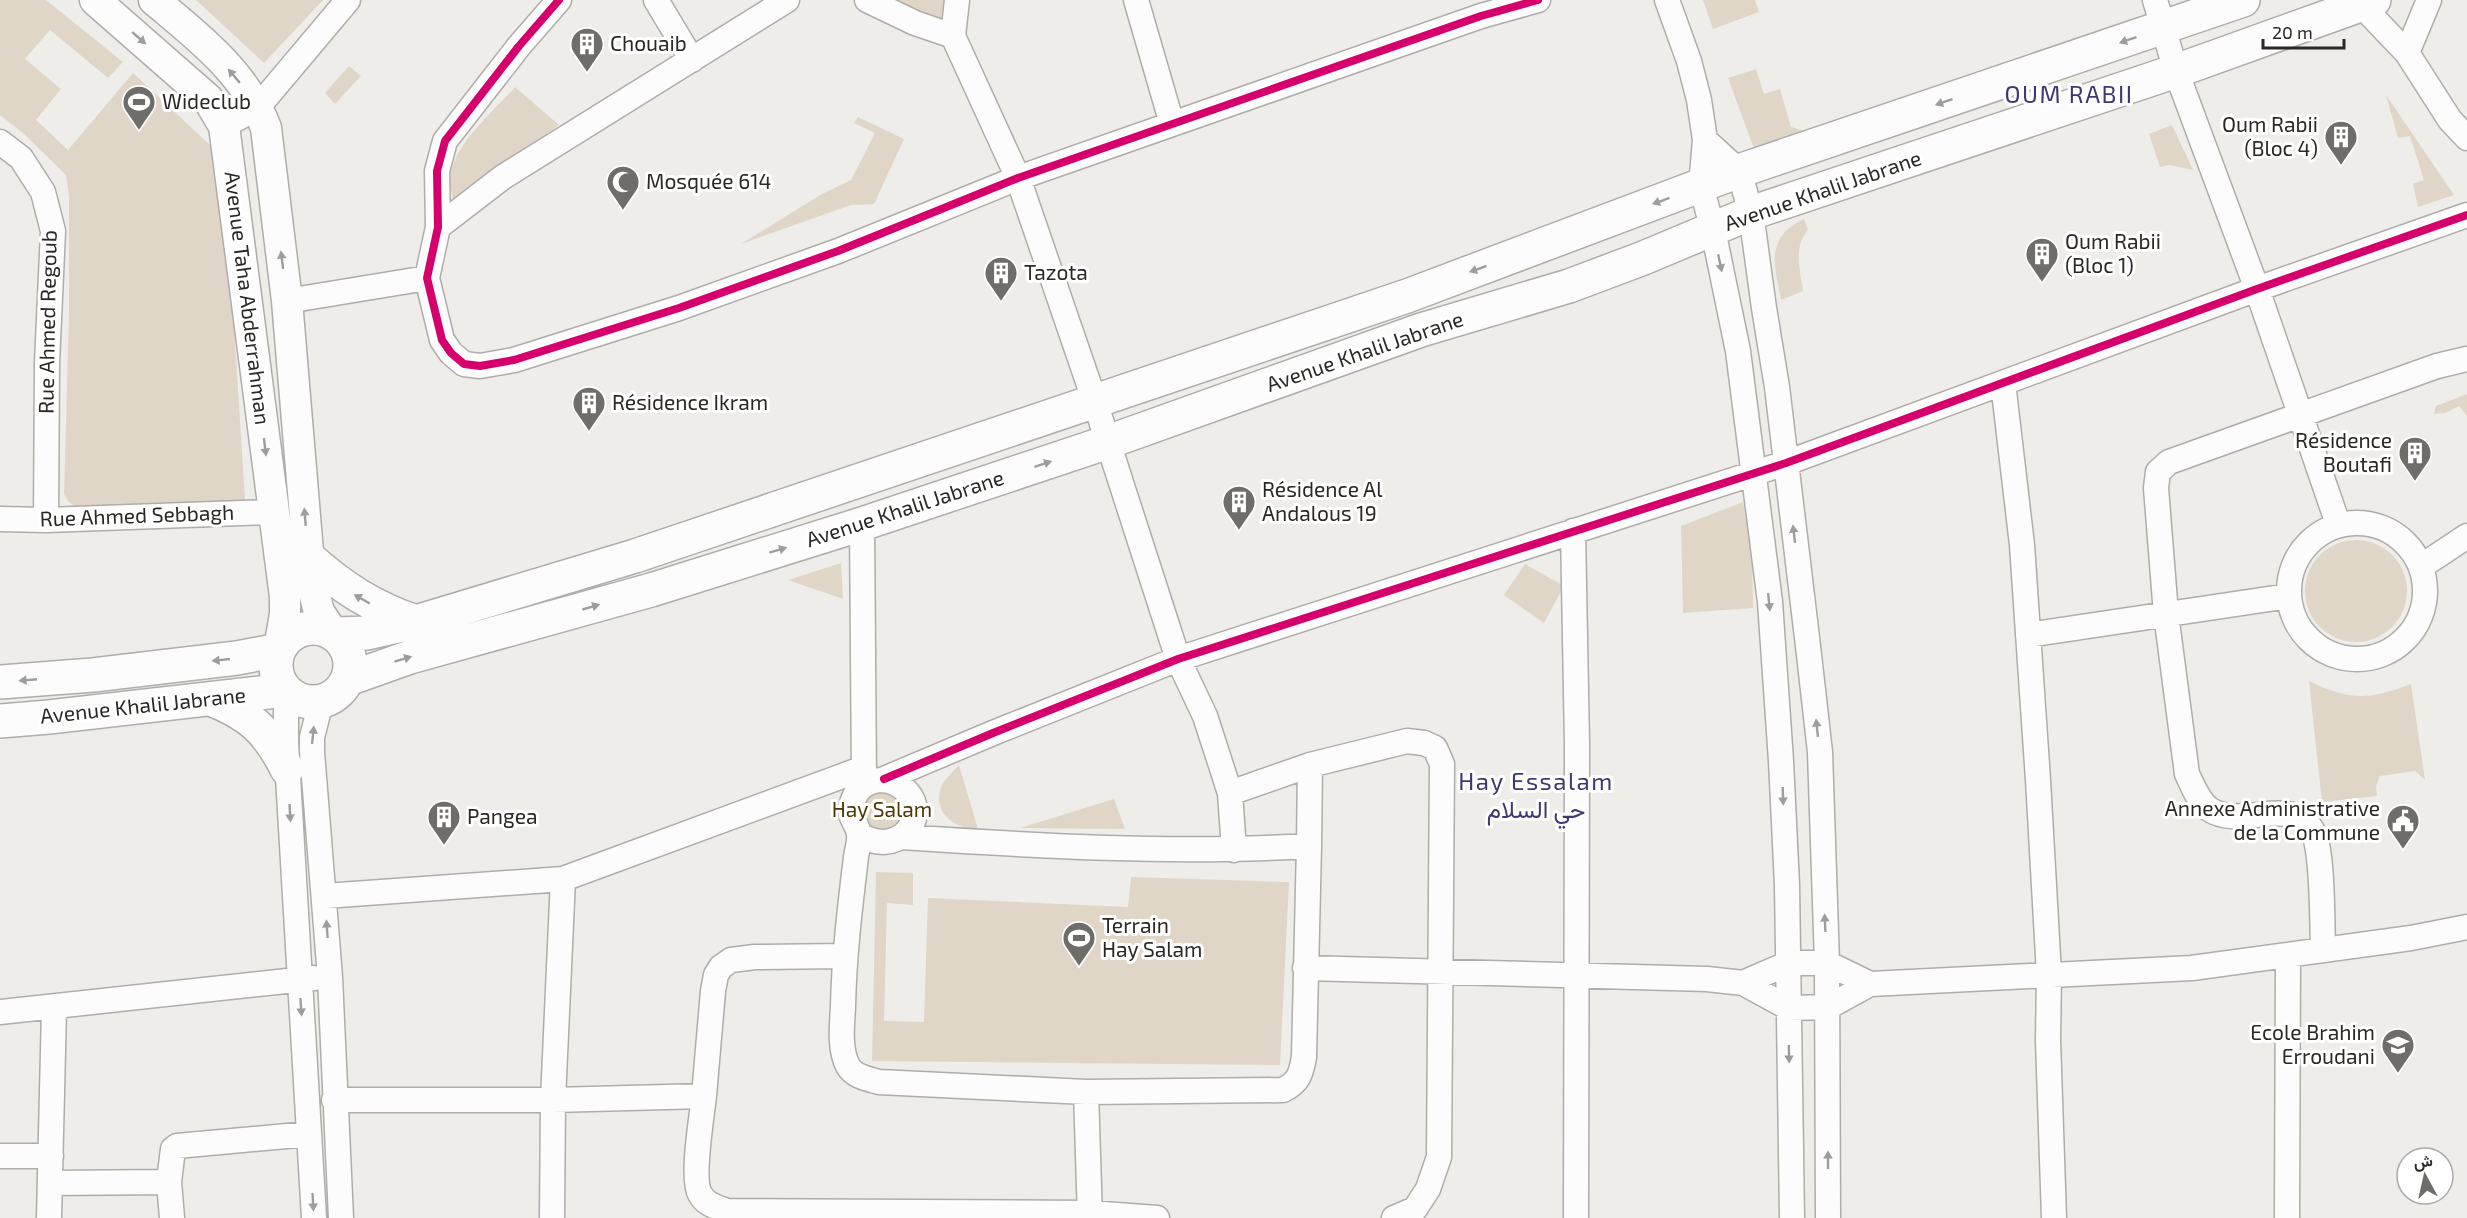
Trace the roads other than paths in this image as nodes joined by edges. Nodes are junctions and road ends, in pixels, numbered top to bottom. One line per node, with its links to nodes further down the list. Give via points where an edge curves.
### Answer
1 (95, 0): 24 (street, Avenue Taha Abderrahman, one-way to 24, via 208,99)
2 (154, 0): 21 (street, Avenue Taha Abderrahman, one-way to 2, via 209,47)
3 (348, 0): 21 (street)
4 (559, 0): 33 (street, via 445,141 437,171)
5 (656, 0): 19 (street)
6 (787, 0): 19 (street)
7 (867, 0): 17 (street)
8 (957, 0): 17 (street)
9 (1136, 0): 23 (street)
10 (1538, 0): 15 (street)
11 (1667, 0): 26 (street, via 1689,61)
12 (2243, 0): 16 (main road, Avenue Khalil Jabrane)
13 (2429, 0): 18 (street)
14 (2365, 2): 18 (street); 20 (main road, Avenue Khalil Jabrane)
15 (1478, 8): 23 (street)
16 (2160, 14): 20 (street); 28 (main road, Avenue Khalil Jabrane, one-way to 28)
17 (953, 36): 29 (street)
18 (2407, 53): 22 (street)
19 (692, 60): 33 (street, via 503,177)
20 (2176, 70): 31 (main road, Avenue Khalil Jabrane); 36 (street)
21 (258, 107): 24 (street); 37 (street, Avenue Taha Abderrahman, one-way to 21, via 266,128)
22 (2458, 117): 25 (street)
23 (1172, 123): 29 (street)
24 (224, 126): 45 (street, Avenue Taha Abderrahman, one-way to 45)
25 (2467, 138)
26 (1705, 140): 28 (street); 30 (street)
27 (0, 142): 47 (street, Rue Ahmed Regoub, via 21,158 43,192 53,231)
28 (1740, 171): 30 (main road, Avenue Khalil Jabrane); 31 (street)
29 (1018, 178): 35 (street, via 838,251 679,308 514,360 480,366 464,364 442,340); 40 (street)
30 (1701, 186): 34 (street); 40 (main road, Avenue Khalil Jabrane, one-way to 40, via 1407,296)
31 (1751, 213): 34 (main road, Avenue Khalil Jabrane); 43 (street)
32 (2467, 215): 36 (street)
33 (438, 227): 35 (street)
34 (1713, 230): 42 (main road, Avenue Khalil Jabrane, via 1569,286 1421,330); 44 (street, one-way to 44, via 1738,351)
35 (427, 278): 37 (street)
36 (2257, 289): 39 (street); 41 (street)
37 (287, 301): 52 (street, Avenue Taha Abderrahman, one-way to 37)
38 (2467, 359): 41 (street)
39 (2003, 383): 43 (street); 58 (street)
40 (1095, 402): 42 (street); 56 (main road, Avenue Khalil Jabrane, via 635,556)
41 (2299, 414): 49 (street); 55 (street, via 2169,462 2158,472)
42 (1108, 442): 48 (main road, Avenue Khalil Jabrane, one-way to 42); 60 (street)
43 (1786, 463): 44 (street); 82 (street, one-way to 43, via 1820,752)
44 (1754, 472): 50 (street); 81 (street, one-way to 81, via 1770,602)
45 (273, 512): 47 (street, Rue Ahmed Sebbagh); 59 (street, Avenue Taha Abderrahman, via 285,597)
46 (0, 519): 47 (street, Rue Ahmed Sebbagh)
47 (46, 520)
48 (862, 524): 61 (main road, Avenue Khalil Jabrane, one-way to 48, via 402,659 651,590); 69 (street)
49 (2338, 524): 53 (street, via 2365,522 2391,531 2411,548); 54 (street, via 2317,535 2300,551 2290,572)
50 (1573, 531): 60 (street); 85 (street, via 1577,745)
51 (2467, 536): 53 (street)
52 (308, 557): 56 (main road, one-way to 52, via 351,593); 57 (street, Avenue Taha Abderrahman, via 315,600)
53 (2422, 566): 54 (street, via 2426,594 2421,616 2409,636 2391,650 2369,658 2346,658 2325,651 2306,637 2294,618)
54 (2288, 596): 55 (street)
55 (2166, 614): 58 (street); 78 (street, via 2187,774 2197,796 2210,809 2232,817 2293,813 2306,820 2315,835 2319,865)
56 (416, 622): 57 (main road, Avenue Khalil Jabrane, via 367,633)
57 (334, 634): 59 (main road, via 318,628 302,629 288,637); 61 (main road, via 349,654)
58 (2028, 635): 86 (street)
59 (279, 649): 62 (main road, Avenue Khalil Jabrane, one-way to 62, via 230,659); 63 (main road, via 276,671)
60 (1179, 658): 69 (street); 70 (street, via 1205,716)
61 (348, 679): 65 (main road, via 332,698)
62 (0, 682)
63 (286, 691): 64 (main road, Avenue Khalil Jabrane); 65 (main road, via 296,699); 68 (street)
64 (211, 699): 66 (main road, Avenue Khalil Jabrane); 68 (main road, via 259,726)
65 (321, 702): 76 (street, one-way to 65, via 312,745)
66 (0, 720)
67 (1310, 765): 70 (street); 73 (street); 84 (street, via 1407,741 1435,748 1442,764)
68 (287, 769): 88 (street, one-way to 88)
69 (871, 778): 71 (street, via 856,793 850,813); 72 (street, via 899,784 910,795 915,809 912,825); 75 (street)
70 (1230, 793): 74 (street)
71 (859, 834): 72 (street, via 880,843); 79 (street)
72 (902, 837): 74 (street, via 1046,847)
73 (1309, 846): 74 (street); 83 (street)
74 (1234, 850)
75 (563, 879): 76 (street); 98 (street)
76 (325, 896): 87 (street, one-way to 76)
77 (2467, 927): 78 (street)
78 (2323, 949): 80 (street)
79 (844, 956): 95 (street, via 844,1054 849,1067 859,1076 879,1082); 96 (street, via 755,957 731,960 721,967 713,991)
80 (2288, 956): 86 (street, via 2192,968); 116 (street)
81 (1789, 963): 82 (street); 89 (street); 93 (street)
82 (1827, 963): 90 (street); 91 (street)
83 (1305, 968): 84 (street); 95 (street, via 1304,1057 1300,1076 1283,1090)
84 (1441, 972): 85 (street); 111 (street, via 1439,1158 1428,1189 1414,1209)
85 (1575, 974): 89 (street); 112 (street)
86 (2049, 974): 90 (street); 115 (street)
87 (330, 976): 88 (street); 97 (street)
88 (299, 980): 92 (street); 99 (street, one-way to 99)
89 (1743, 983): 93 (street)
90 (1870, 984): 91 (street)
91 (1828, 1007): 93 (street); 114 (street, one-way to 91)
92 (54, 1008): 94 (street); 101 (street)
93 (1789, 1008): 113 (street, one-way to 113)
94 (0, 1012)
95 (1086, 1092): 104 (street)
96 (704, 1096): 98 (street); 104 (street, via 698,1145 699,1193 708,1204 728,1211)
97 (334, 1100): 98 (street); 108 (street)
98 (554, 1100): 109 (street)
99 (309, 1134): 102 (street, via 177,1146 173,1149); 107 (street, one-way to 107)
100 (0, 1156): 101 (street)
101 (51, 1156): 103 (street)
102 (169, 1182): 103 (street); 106 (street)
103 (50, 1183): 105 (street)
104 (1090, 1216): 110 (street)
105 (49, 1218)
106 (172, 1218)
107 (314, 1218)
108 (340, 1218)
109 (552, 1218)
110 (1157, 1218)
111 (1394, 1218)
112 (1576, 1218)
113 (1792, 1218)
114 (1828, 1218)
115 (2054, 1218)
116 (2287, 1218)

